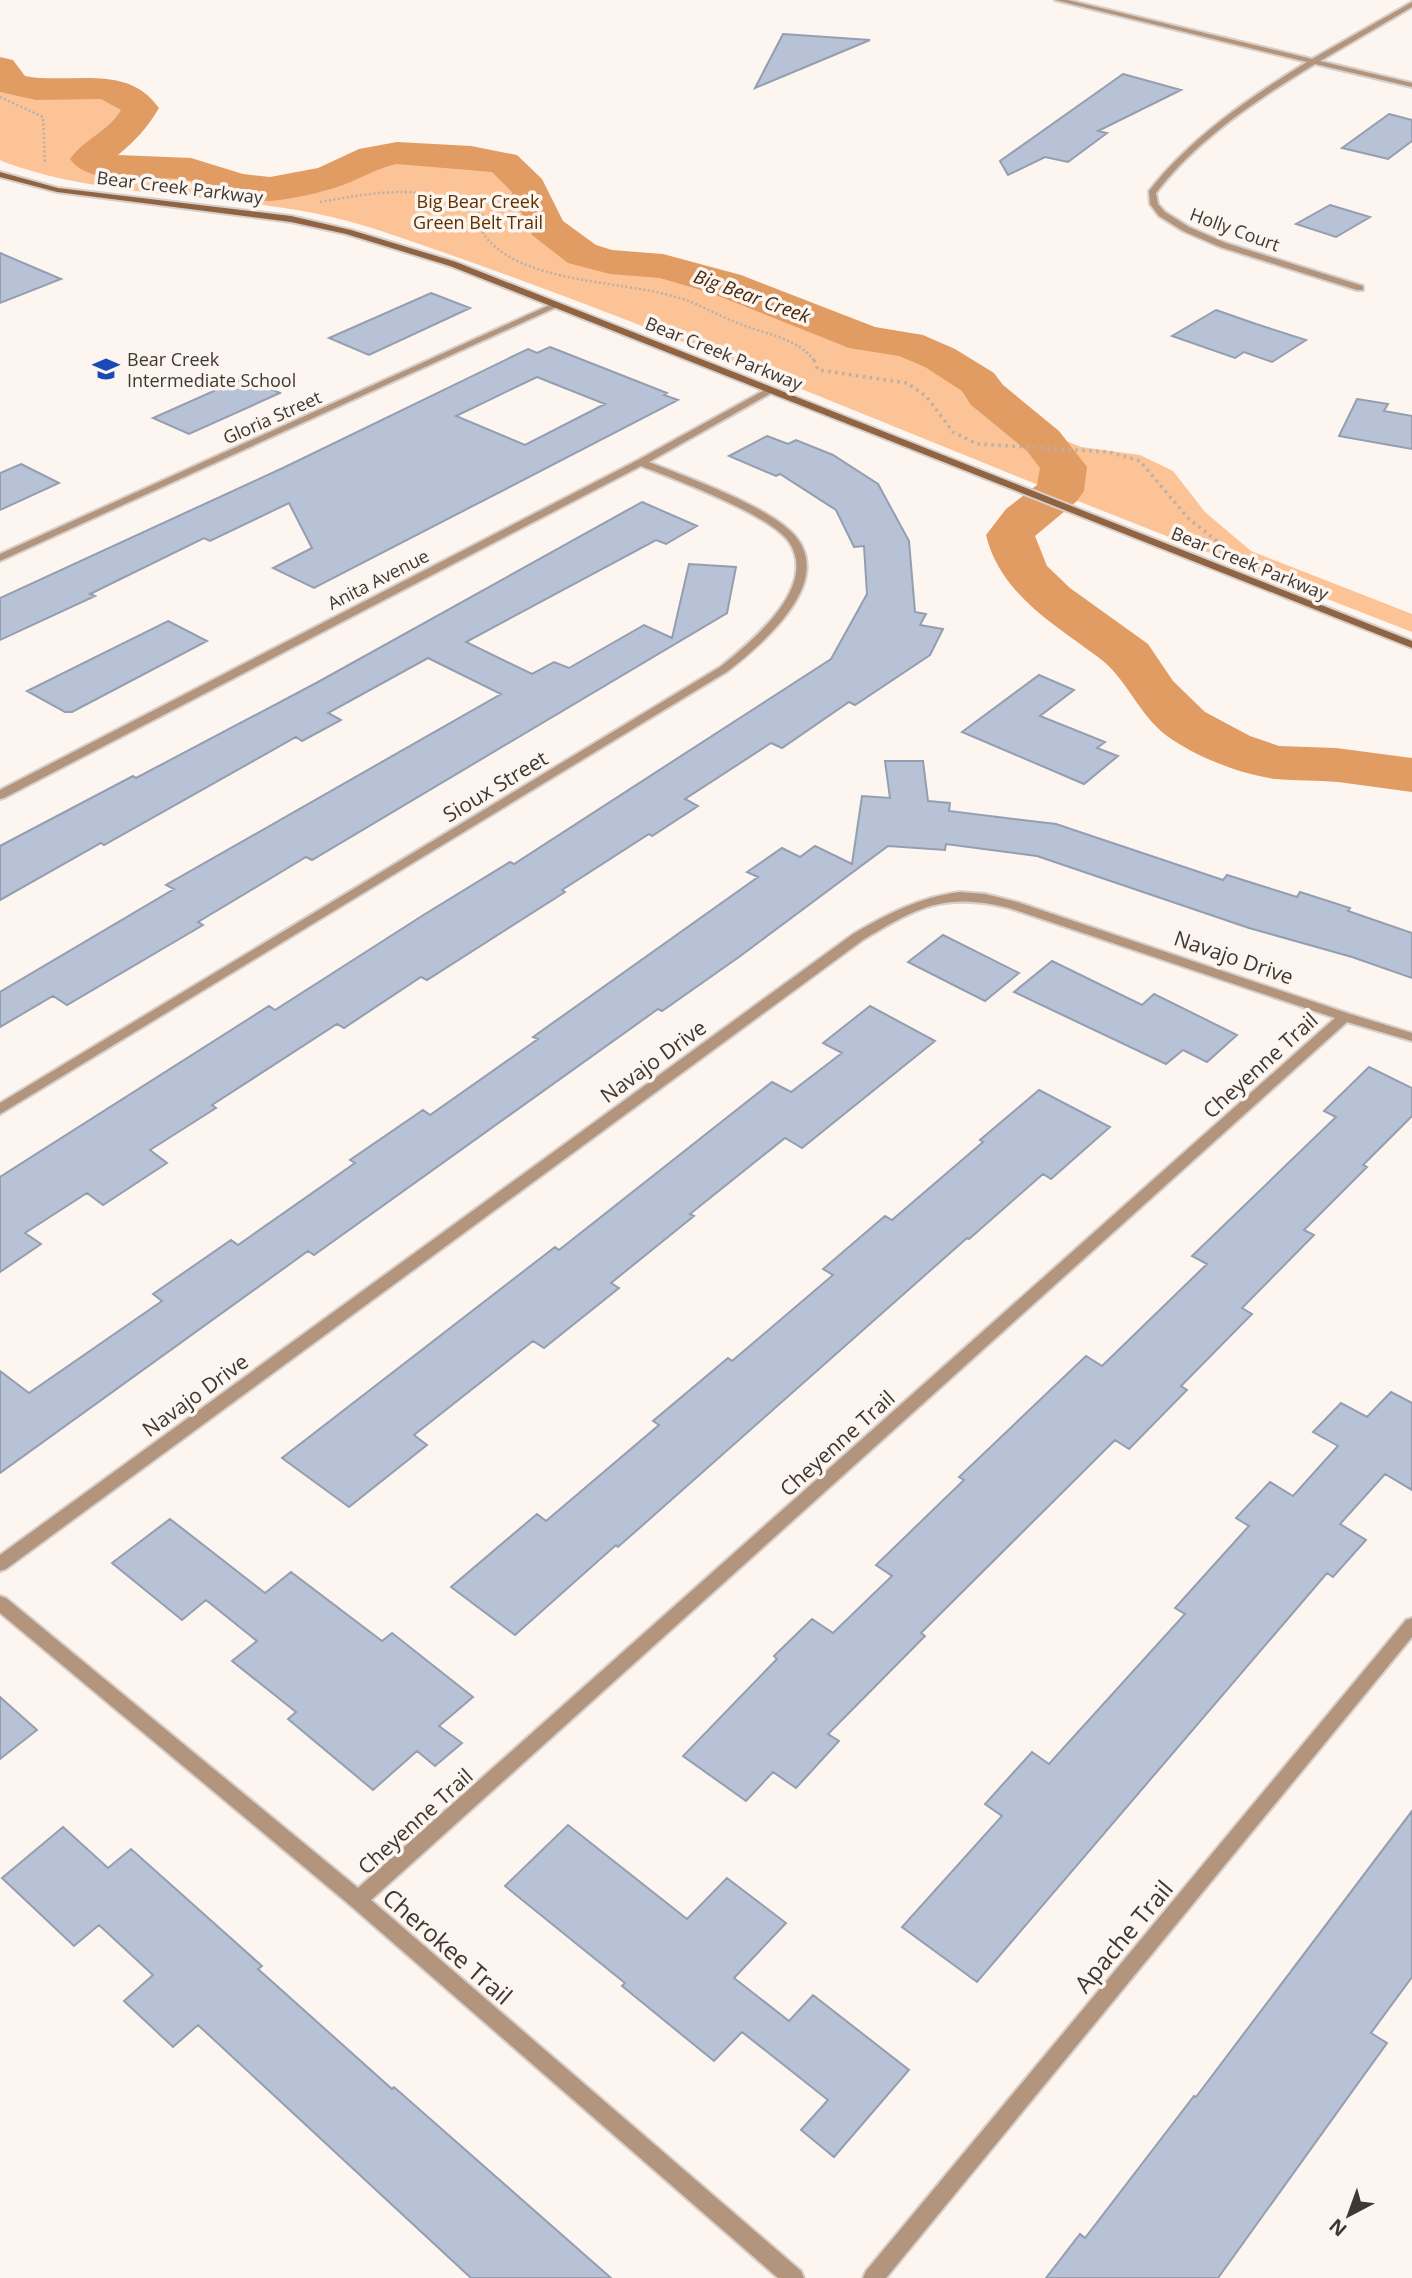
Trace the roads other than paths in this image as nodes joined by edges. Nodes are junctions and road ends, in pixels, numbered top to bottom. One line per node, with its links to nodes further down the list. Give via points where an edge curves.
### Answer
1 (1059, 0): 3 (street)
2 (1412, 4): 3 (street)
3 (1311, 62): 4 (street); 6 (street, Holly Court, via 1224,120 1165,175 1153,193 1154,204 1172,222 1223,245)
4 (1412, 85)
5 (0, 174): 7 (main road, Bear Creek Parkway, via 57,190 291,219 348,232 453,264)
6 (1360, 288)
7 (557, 305): 8 (main road, Bear Creek Parkway); 10 (street, Gloria Street)
8 (770, 390): 9 (street, Anita Avenue); 11 (main road, Bear Creek Parkway)
9 (641, 462): 12 (street, Anita Avenue); 15 (street, Sioux Street, via 736,503 792,538 804,569 769,631 724,669)
10 (0, 558)
11 (1412, 645)
12 (0, 795)
13 (1345, 1017): 14 (street, Navajo Drive); 16 (street, Navajo Drive, via 1013,905 974,896 920,905 858,937); 19 (street, Cheyenne Trail)
14 (1412, 1037)
15 (0, 1109)
16 (0, 1564)
17 (0, 1603): 19 (street, Cherokee Trail)
18 (1412, 1625): 21 (street, Apache Trail)
19 (358, 1900): 20 (street, Cherokee Trail)
20 (794, 2278)
21 (873, 2278)

